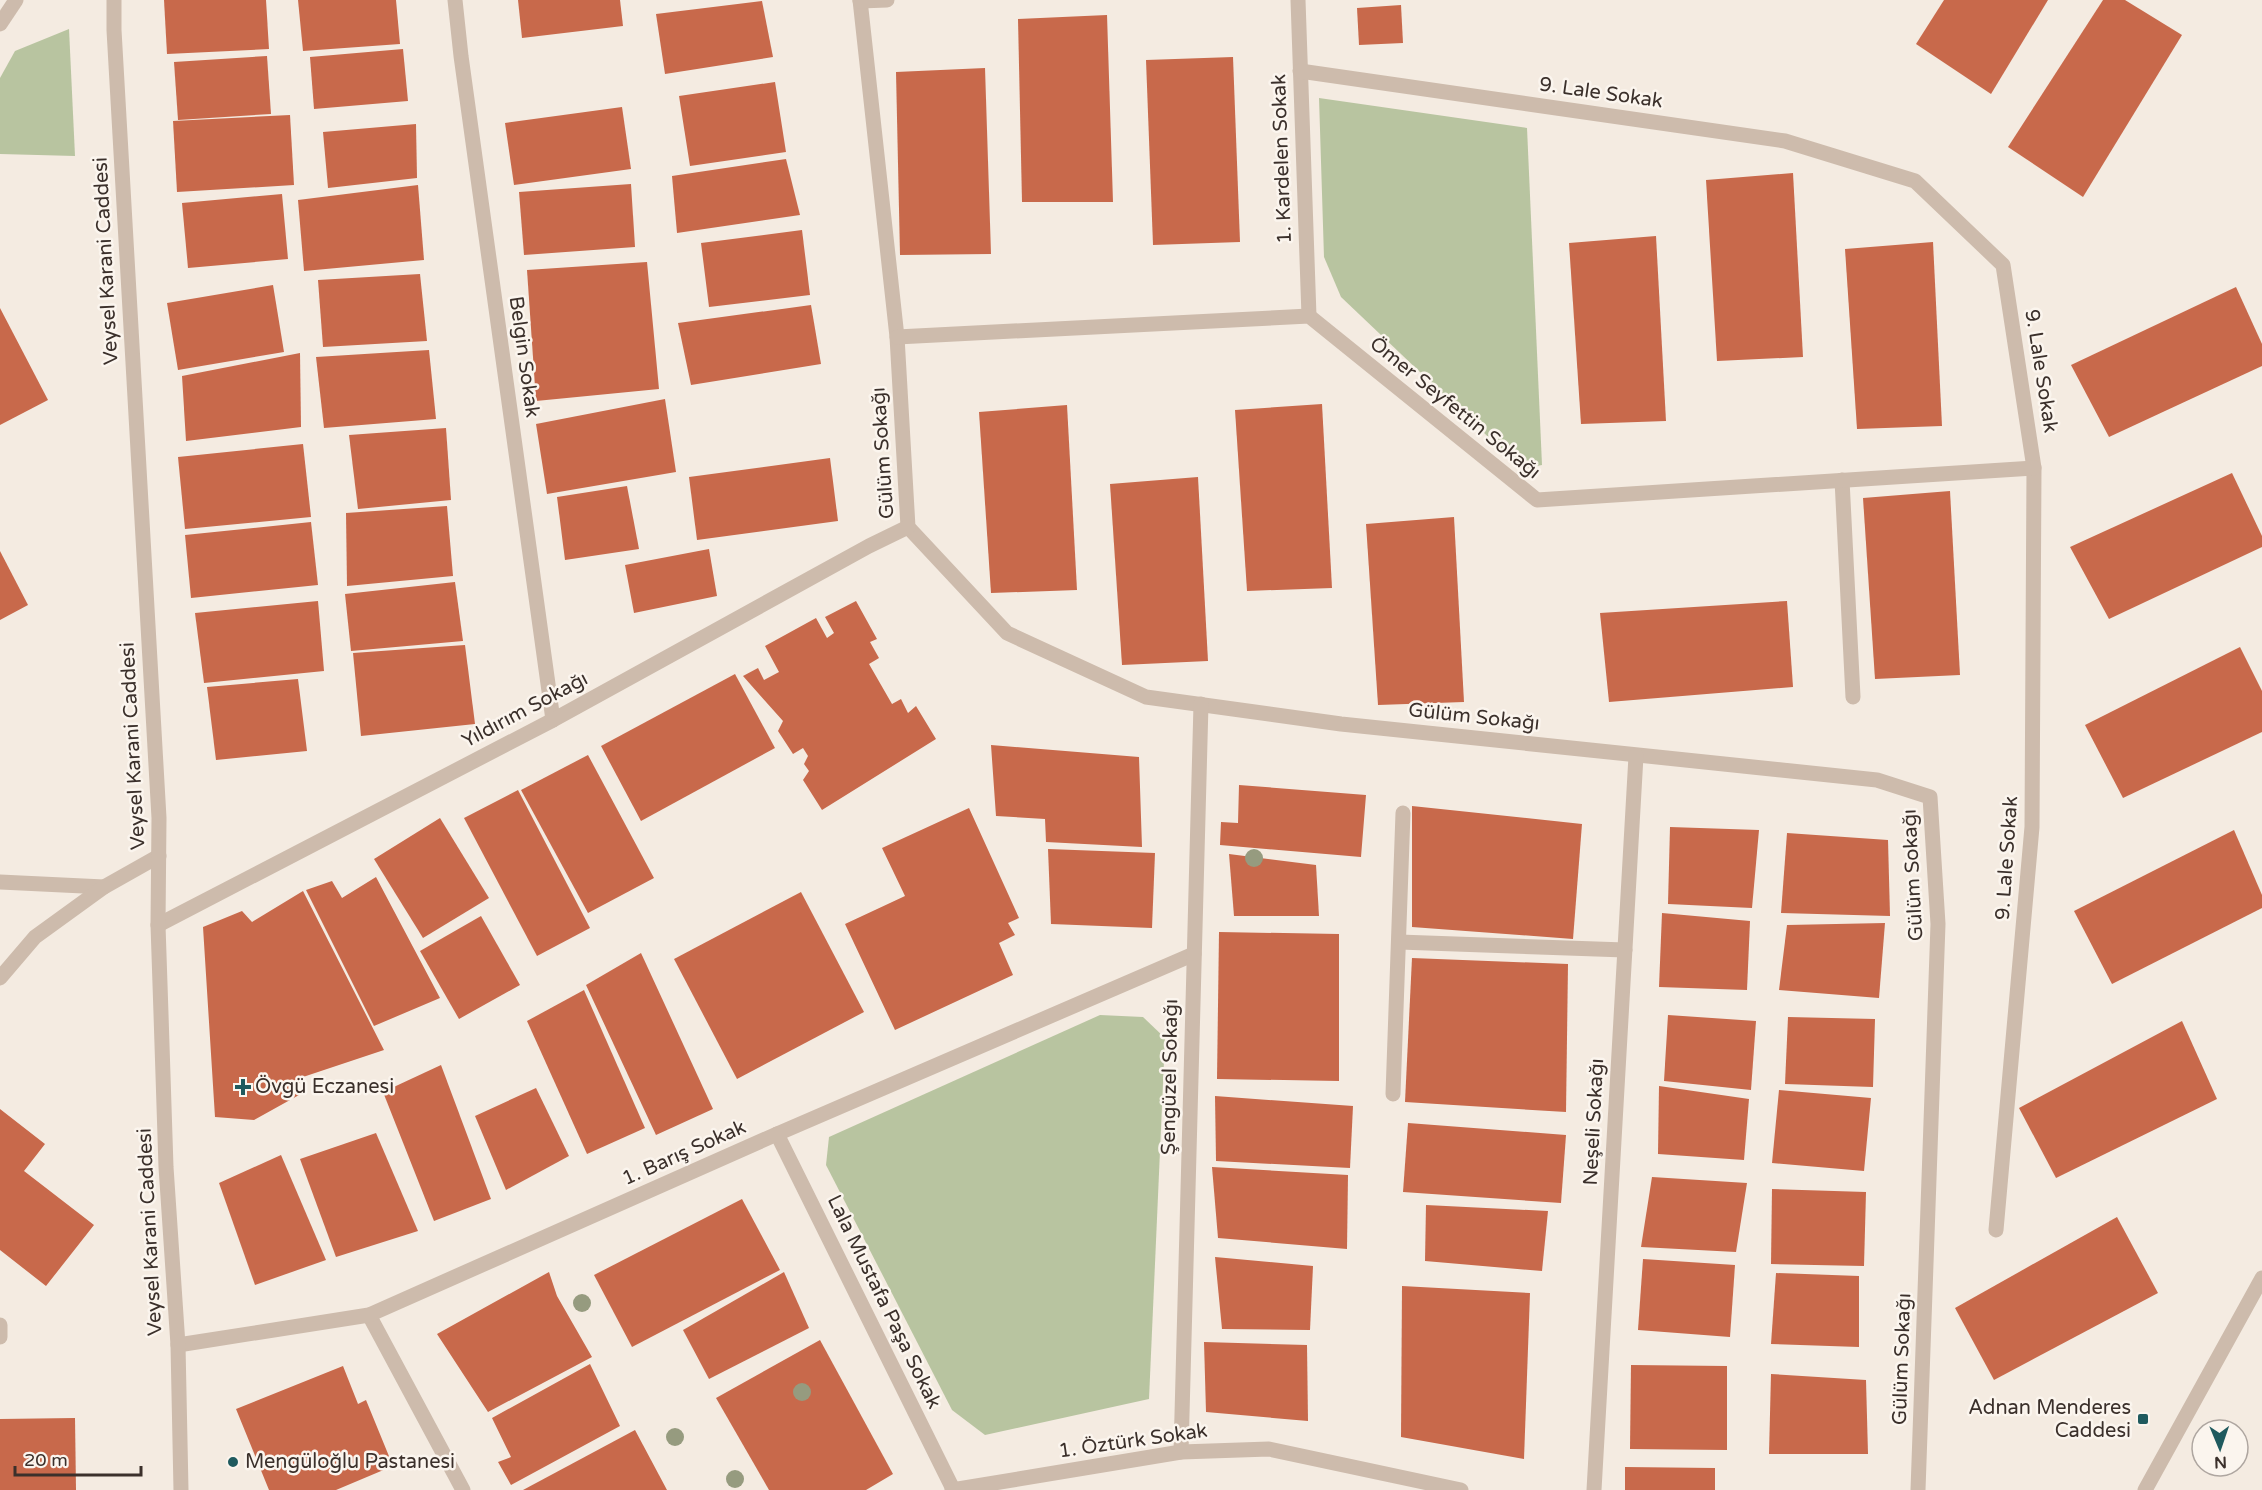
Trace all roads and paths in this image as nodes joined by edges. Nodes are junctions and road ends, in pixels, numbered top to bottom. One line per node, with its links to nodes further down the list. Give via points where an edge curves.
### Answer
1 (16, 0): 7 (street)
2 (114, 0): 19 (street, Veysel Karani Caddesi)
3 (455, 0): 16 (street, Belgin Sokak)
4 (887, 0): 6 (street)
5 (1298, 0): 8 (street, 1. Kardelen Sokak)
6 (860, 1): 10 (street, Gülüm Sokağı)
7 (0, 24)
8 (1300, 71): 9 (street, 1. Kardelen Sokak); 11 (street, 9. Lale Sokak, via 1785,141 1915,181 2003,265)
9 (1309, 316): 10 (street); 12 (street, Ömer Seyfettin Sokağı, via 1537,500)
10 (897, 337): 13 (street, Gülüm Sokağı)
11 (2034, 468): 12 (street, Ömer Seyfettin Sokağı); 29 (street, 9. Lale Sokak, via 2032,827)
12 (1842, 480): 14 (street)
13 (908, 527): 15 (street, Gülüm Sokağı, via 1007,633 1146,697); 16 (street, Yıldırım Sokağı)
14 (1853, 697)
15 (1201, 704): 17 (street, Gülüm Sokağı, via 1341,724); 25 (street, Şengüzel Sokağı)
16 (553, 720): 22 (street, Yıldırım Sokağı)
17 (1636, 756): 24 (street, Neşeli Sokağı); 41 (street, Gülüm Sokağı, via 1877,780 1930,797 1938,924)
18 (1403, 813): 23 (street)
19 (159, 856): 21 (street); 22 (street, Veysel Karani Caddesi)
20 (0, 882): 21 (street)
21 (104, 887): 26 (street, via 35,937)
22 (158, 925): 34 (street, Veysel Karani Caddesi, via 166,1167)
23 (1399, 942): 24 (street); 27 (street)
24 (1625, 950): 40 (street, Neşeli Sokağı)
25 (1194, 954): 28 (street, 1. Barış Sokak); 35 (street, Şengüzel Sokağı)
26 (0, 978)
27 (1393, 1094)
28 (777, 1134): 31 (street, 1. Barış Sokak); 38 (street, Lala Mustafa Paşa Sokak)
29 (1996, 1230)
30 (2262, 1278): 42 (street)
31 (369, 1315): 34 (street, 1. Barış Sokak); 37 (street)
32 (0, 1324): 33 (street)
33 (0, 1337)
34 (178, 1345): 36 (street, Veysel Karani Caddesi)
35 (1181, 1452): 38 (street, 1. Öztürk Sokak); 39 (street, 1. Öztürk Sokak, via 1269,1449)
36 (181, 1490)
37 (463, 1490)
38 (952, 1490)
39 (1461, 1490)
40 (1594, 1490)
41 (1918, 1490)
42 (2145, 1490)

